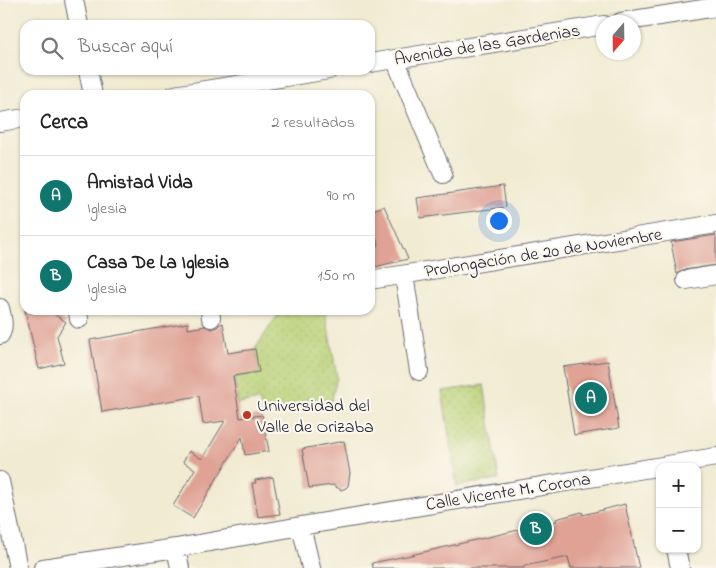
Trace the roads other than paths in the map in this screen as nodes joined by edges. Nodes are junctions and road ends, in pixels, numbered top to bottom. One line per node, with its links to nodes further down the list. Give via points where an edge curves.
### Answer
1 (74, 0): 4 (street)
2 (716, 7): 3 (street)
3 (641, 19)
4 (78, 20)
5 (596, 26): 6 (street, Avenida de las Gardenias)
6 (395, 60): 7 (street, Avenida de las Gardenias); 14 (street)
7 (375, 62)
8 (89, 75): 10 (street)
9 (298, 75): 11 (street)
10 (92, 90)
11 (205, 90)
12 (20, 119): 13 (street)
13 (0, 122)
14 (443, 174)
15 (716, 224): 16 (street, Prolongación de 20 de Noviembre)
16 (404, 275): 18 (street, Prolongación de 20 de Noviembre); 22 (street)
17 (716, 275): 19 (street)
18 (375, 279)
19 (686, 280)
20 (0, 308): 21 (street, via 3,326)
21 (0, 335)
22 (419, 371)
23 (716, 457): 24 (street, Calle Vicente M. Corona)
24 (690, 463)
25 (656, 470): 27 (street, Calle Vicente M. Corona)
26 (0, 481): 31 (street)
27 (301, 526): 28 (street, Calle Vicente M. Corona); 34 (street)
28 (176, 548): 30 (street, Calle Vicente M. Corona); 33 (street)
29 (677, 553): 35 (street)
30 (119, 562): 32 (street, Calle Vicente M. Corona)
31 (18, 568)
32 (43, 568)
33 (180, 568)
34 (311, 568)
35 (680, 568)

